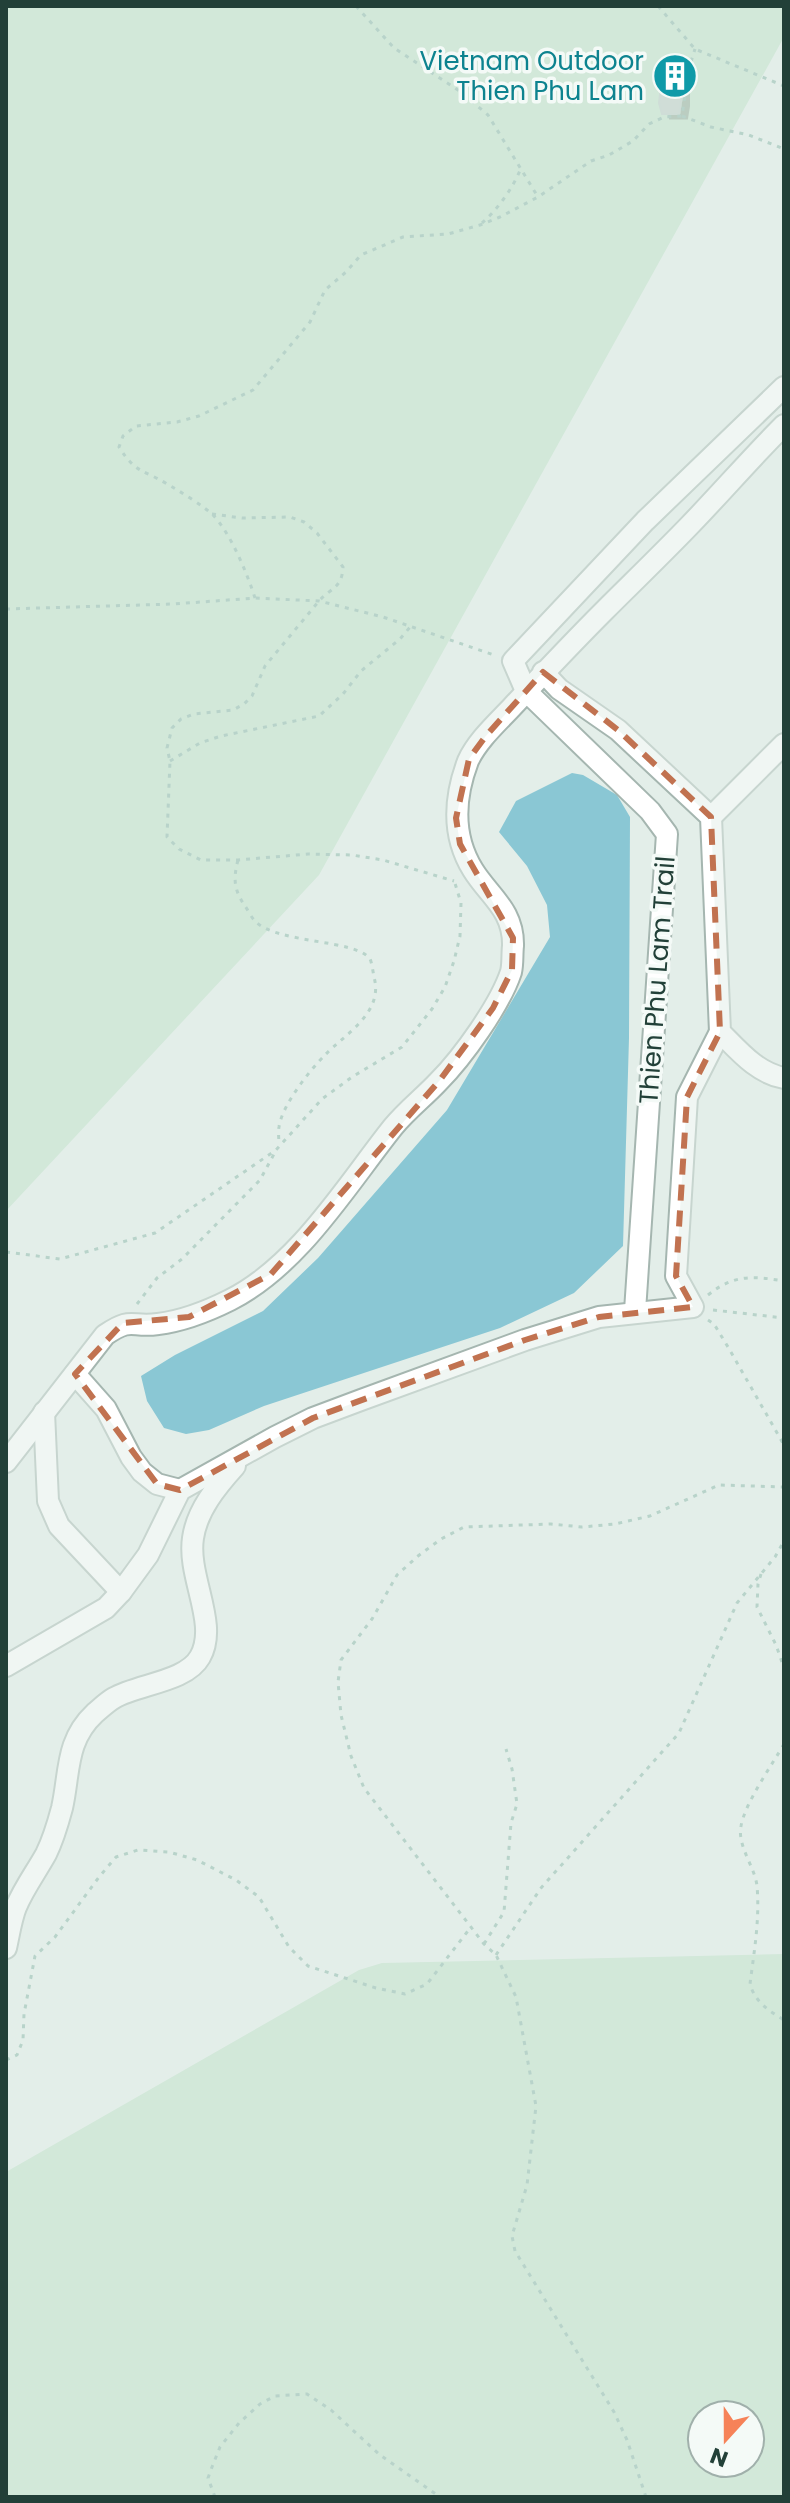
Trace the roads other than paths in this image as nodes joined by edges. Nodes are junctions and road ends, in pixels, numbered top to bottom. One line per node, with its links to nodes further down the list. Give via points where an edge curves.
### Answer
1 (784, 387): 4 (street, Thien Phu Lam Trail, via 645,521 513,661)
2 (784, 425): 3 (street)
3 (543, 672): 4 (street); 6 (street, via 618,730)
4 (526, 691): 9 (street, Thien Phu Lam Trail, via 650,811 667,834); 10 (street, via 469,759 457,795 460,844 507,917 513,938 512,970 468,1046 271,1274 189,1317 156,1325 123,1323 105,1335)
5 (784, 744): 6 (street)
6 (711, 817): 7 (street)
7 (720, 1032): 8 (street, via 769,1075); 9 (street, via 687,1097 676,1276 693,1307)
8 (784, 1078)
9 (635, 1311): 12 (street, via 599,1317 429,1375 313,1418)
10 (75, 1374): 11 (street); 14 (street, via 106,1409 142,1472 157,1484)
11 (44, 1412): 13 (street); 15 (street, via 48,1501 59,1526)
12 (247, 1453): 14 (street); 17 (street, via 214,1490 193,1537 195,1582 206,1626 200,1659 187,1670 114,1698 84,1725 69,1756 56,1830 16,1908)
13 (6, 1462)
14 (180, 1490): 15 (street, via 148,1555)
15 (121, 1592): 16 (street, via 106,1608)
16 (6, 1666)
17 (6, 1948)

